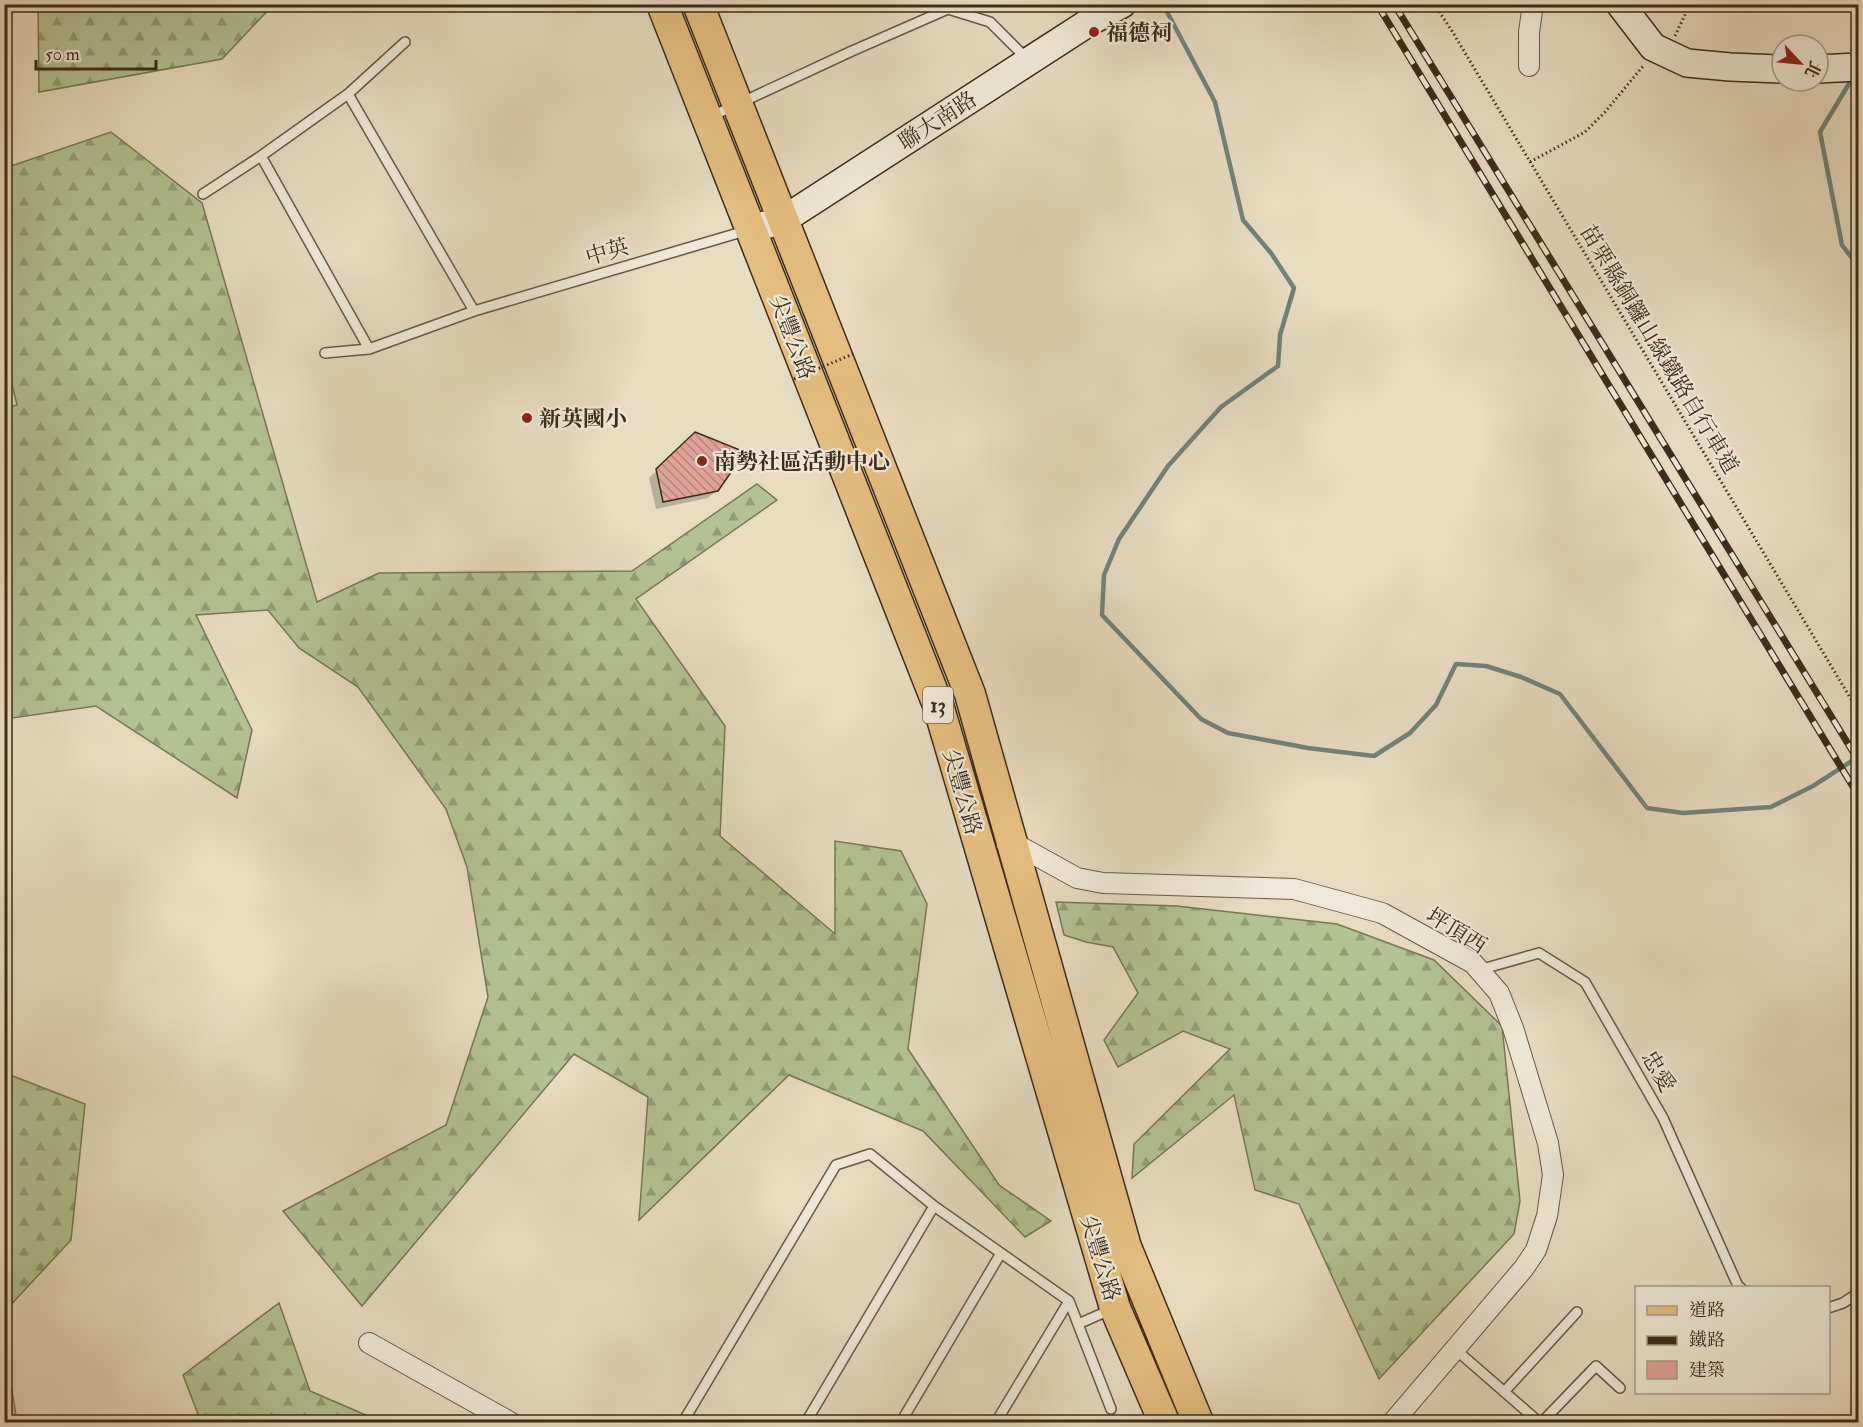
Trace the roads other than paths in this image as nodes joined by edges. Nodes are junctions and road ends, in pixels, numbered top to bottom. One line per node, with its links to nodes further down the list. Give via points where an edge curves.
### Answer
1 (663, 4): 14 (main road, 尖豐公路 / 13)
2 (698, 4): 13 (main road, 尖豐公路 / 13)
3 (1122, 4): 7 (street, 聯大南路)
4 (1533, 4): 8 (street)
5 (1620, 4): 10 (street, via 1653,47 1687,63)
6 (405, 42): 12 (lane)
7 (1029, 61): 13 (lane, via 990,22 948,9); 17 (street, 聯大南路)
8 (1529, 66)
9 (1852, 68): 11 (street)
10 (1770, 69)
11 (1830, 69)
12 (348, 94): 15 (lane); 19 (lane)
13 (737, 104): 14 (lane); 17 (main road, 尖豐公路 / 13)
14 (707, 119): 18 (main road, 尖豐公路 / 13)
15 (261, 156): 16 (lane); 20 (lane)
16 (203, 194)
17 (783, 220): 18 (street, 聯大南路); 22 (main road, 尖豐公路 / 13)
18 (751, 229): 19 (lane, 中英); 22 (main road, 尖豐公路 / 13)
19 (474, 311): 20 (lane, 中英)
20 (369, 349): 21 (lane, 中英)
21 (325, 353)
22 (820, 359): 23 (main road, 尖豐公路 / 13, via 970,694); 24 (main road, 尖豐公路 / 13, via 938,705)
23 (1012, 842): 24 (street); 25 (street, 坪頂西, via 1077,878 1103,883 1294,890 1382,914 1473,963); 46 (main road, 尖豐公路 / 13, via 1126,1247)
24 (980, 852): 31 (main road, 尖豐公路 / 13)
25 (1479, 970): 28 (lane, 忠愛, via 1539,953 1585,982 1663,1118); 36 (street, 坪頂西, via 1499,993 1513,1028 1548,1143 1553,1175 1547,1216 1536,1250)
26 (934, 1206): 27 (lane); 41 (lane, via 870,1154 836,1165); 42 (lane)
27 (1001, 1253): 30 (lane); 43 (lane)
28 (1738, 1286)
29 (1858, 1293): 32 (lane, via 1844,1304)
30 (1069, 1301): 34 (lane); 44 (lane)
31 (1115, 1308): 34 (lane); 45 (main road, 尖豐公路 / 13)
32 (1830, 1308)
33 (1577, 1312): 38 (lane)
34 (1078, 1324): 39 (lane)
35 (369, 1343): 40 (street)
36 (1455, 1349): 38 (lane); 47 (street, 坪頂西)
37 (1620, 1388): 48 (lane, via 1596,1366)
38 (1504, 1392): 48 (lane)
39 (1111, 1409)
40 (510, 1422)
41 (683, 1422)
42 (806, 1422)
43 (901, 1422)
44 (996, 1422)
45 (1164, 1422)
46 (1198, 1422)
47 (1393, 1422)
48 (1541, 1422)

